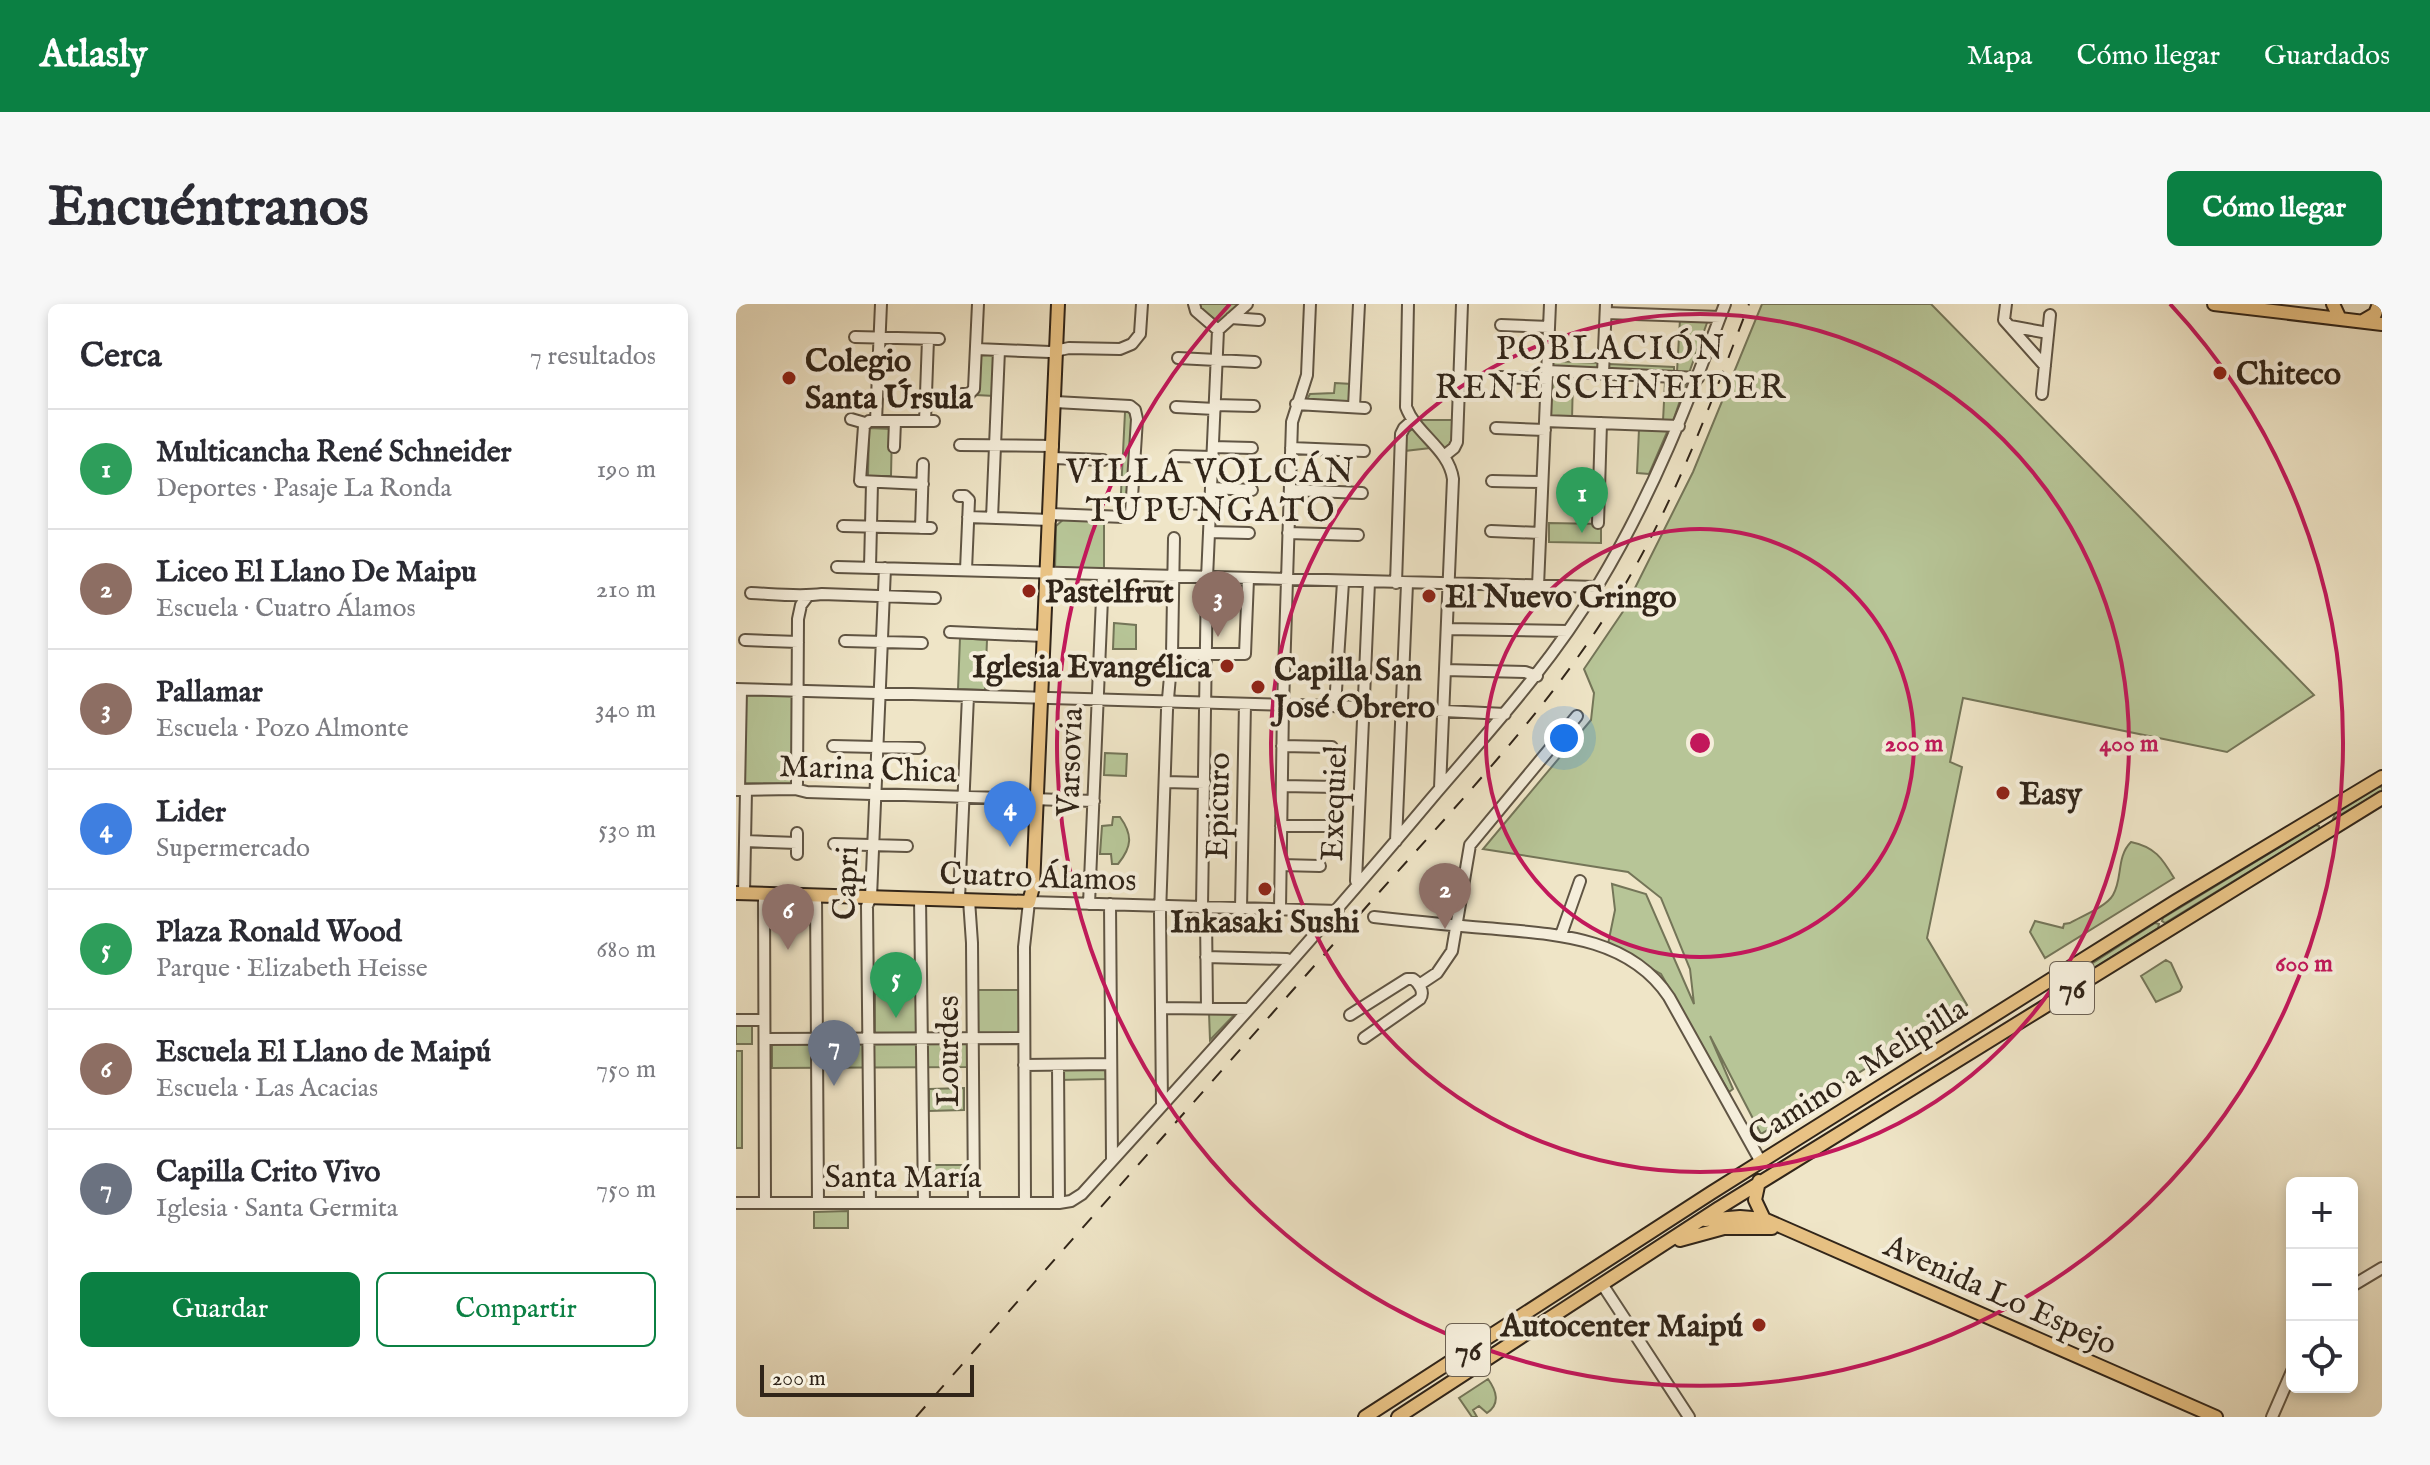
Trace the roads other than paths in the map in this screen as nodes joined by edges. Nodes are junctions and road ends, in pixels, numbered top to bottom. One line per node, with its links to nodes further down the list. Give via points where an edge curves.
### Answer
1 (881, 304): 31 (street)
2 (978, 304): 32 (street)
3 (1058, 304): 34 (main road)
4 (1142, 304): 34 (street, via 1141,331 1129,346)
5 (1194, 304): 28 (street)
6 (1247, 304): 20 (street)
7 (1310, 304): 46 (street, via 1307,375)
8 (1359, 304): 46 (street, via 1360,408)
9 (1408, 304): 51 (street, via 1405,397)
10 (1462, 304): 67 (street, via 1457,444)
11 (1550, 304): 27 (street)
12 (1725, 304): 19 (street)
13 (2006, 304): 26 (street, via 2004,320)
14 (2214, 304): 21 (main road)
15 (2333, 304): 21 (main road)
16 (2379, 304): 23 (main road, via 2375,314)
17 (1606, 308): 19 (street); 39 (street)
18 (2050, 315): 29 (street)
19 (1720, 317): 42 (street)
20 (1231, 318): 22 (street); 28 (street)
21 (2340, 319): 23 (main road)
22 (1259, 320)
23 (2360, 322): 24 (main road)
24 (2382, 324)
25 (1501, 325): 27 (street)
26 (2010, 326): 29 (street); 38 (street)
27 (1549, 327): 40 (street)
28 (1218, 330): 36 (street)
29 (2048, 333): 38 (street)
30 (855, 337): 31 (street)
31 (879, 338): 52 (street, via 934,339 930,421); 53 (street)
32 (976, 349): 33 (street); 43 (street, via 974,389)
33 (999, 350): 34 (street); 59 (street)
34 (1058, 350): 45 (main road)
35 (1178, 358): 36 (street)
36 (1217, 360): 37 (street); 49 (street)
37 (1255, 362)
38 (2045, 366): 44 (street)
39 (1603, 373): 40 (street); 42 (street)
40 (1547, 375): 41 (street); 55 (street)
41 (1500, 377)
42 (1698, 378): 56 (street)
43 (962, 394)
44 (2042, 394)
45 (1055, 402): 64 (main road); 82 (street, via 1126,405 1137,419 1129,515)
46 (1296, 404): 62 (street)
47 (1254, 406): 49 (street)
48 (1176, 407): 49 (street)
49 (1215, 407): 65 (street)
50 (851, 419): 53 (street)
51 (1413, 420): 67 (street); 106 (street, via 1401,434)
52 (895, 421): 53 (street); 60 (street)
53 (870, 422): 72 (street, via 858,477)
54 (1601, 423): 55 (street); 56 (street); 84 (street)
55 (1545, 425): 57 (street); 71 (street)
56 (1679, 426): 109 (street)
57 (1496, 428)
58 (960, 445): 59 (street)
59 (995, 445): 64 (street); 83 (street)
60 (894, 447)
61 (1252, 448): 65 (street)
62 (1291, 448): 63 (street); 76 (street)
63 (1364, 451)
64 (1053, 452): 68 (street); 82 (main road)
65 (1213, 452): 66 (street); 74 (street)
66 (1175, 456)
67 (1444, 456): 107 (street, via 1453,479)
68 (1103, 460)
69 (923, 464): 73 (street)
70 (1492, 481): 71 (street)
71 (1542, 482): 91 (street)
72 (872, 483): 73 (street); 86 (street)
73 (923, 484): 86 (street, via 926,528)
74 (1211, 488): 75 (street); 80 (street)
75 (1252, 490)
76 (1290, 490): 77 (street); 90 (street)
77 (1362, 493)
78 (959, 496): 81 (street, via 968,499)
79 (1172, 503): 80 (street)
80 (1210, 504): 88 (street)
81 (968, 517): 83 (street); 97 (street)
82 (1050, 517): 83 (street); 98 (main road)
83 (992, 518)
84 (1598, 523)
85 (843, 526): 86 (street)
86 (871, 526): 95 (street)
87 (1491, 531): 91 (street)
88 (1209, 532): 89 (street); 101 (street)
89 (1249, 533)
90 (1288, 533): 92 (street); 103 (street)
91 (1540, 533): 108 (street)
92 (1358, 535)
93 (1174, 538): 100 (street)
94 (837, 567): 95 (street)
95 (870, 567): 96 (street)
96 (885, 568): 97 (street); 111 (street, Capri)
97 (966, 570): 98 (street)
98 (1047, 572): 99 (street); 117 (main road)
99 (1103, 575): 100 (street); 132 (street, Varsovia)
100 (1172, 577): 101 (street); 123 (street)
101 (1207, 578): 102 (street); 124 (street)
102 (1248, 579): 103 (street); 124 (street, via 1245,654)
103 (1286, 580): 104 (street); 136 (street)
104 (1343, 582): 105 (street); 137 (street)
105 (1369, 582): 106 (street); 138 (street, Exequiel)
106 (1401, 583): 107 (street); 139 (street)
107 (1449, 585): 108 (street); 114 (street)
108 (1538, 586): 109 (street)
109 (1597, 587): 115 (street)
110 (751, 594): 112 (street)
111 (883, 596): 112 (street); 113 (street); 121 (street, Capri)
112 (807, 597): 120 (street, via 800,609)
113 (935, 598)
114 (1447, 629): 115 (street); 125 (street)
115 (1568, 631): 126 (street)
116 (950, 632): 117 (street)
117 (1044, 636): 131 (main road)
118 (745, 640): 120 (street)
119 (845, 641): 121 (street)
120 (798, 642): 128 (street)
121 (882, 642): 122 (street); 129 (street, Capri)
122 (922, 643)
123 (1172, 654): 124 (street); 133 (street)
124 (1206, 654): 134 (street)
125 (1445, 670): 126 (street); 140 (street)
126 (1537, 676): 141 (street)
127 (738, 690): 128 (street); 155 (street)
128 (798, 691): 129 (street); 154 (street)
129 (879, 693): 130 (street); 145 (street, Capri)
130 (968, 696): 131 (street); 157 (street, Lourdes)
131 (1041, 698): 132 (street); 158 (main road)
132 (1098, 701): 133 (street); 160 (street, Varsovia)
133 (1167, 703): 134 (street); 149 (street)
134 (1206, 703): 135 (street); 150 (street)
135 (1245, 704): 136 (street); 186 (street, Epicuro)
136 (1283, 706): 137 (street); 144 (street)
137 (1335, 706): 138 (street)
138 (1363, 707): 139 (street); 173 (street, Exequiel)
139 (1401, 709): 140 (street); 166 (street)
140 (1444, 711): 141 (street); 153 (street)
141 (1505, 714): 153 (street)
142 (1577, 716): 190 (street, via 1470,845)
143 (833, 746): 145 (street)
144 (1282, 746): 146 (street); 151 (street)
145 (877, 747): 147 (street); 156 (street, Capri)
146 (1332, 747)
147 (919, 748)
148 (2382, 777): 161 (main road, Camino a Melipilla / 76)
149 (1165, 782): 150 (street); 184 (street)
150 (1205, 783): 185 (street)
151 (1282, 786): 152 (street); 162 (street)
152 (1337, 787)
153 (1440, 788): 166 (street)
154 (795, 789): 155 (street, Marina Chica); 156 (street, Marina Chica)
155 (740, 790): 165 (street)
156 (875, 795): 157 (street, Marina Chica); 169 (street, Capri)
157 (963, 797): 158 (street, Marina Chica); 180 (street, Lourdes)
158 (1037, 798): 160 (street, Marina Chica); 181 (main road)
159 (2382, 798): 164 (main road, Camino a Melipilla / 76)
160 (1094, 801): 182 (street, Varsovia)
161 (2319, 815): 164 (main road); 194 (main road, Camino a Melipilla / 76)
162 (1281, 826): 163 (street); 171 (street)
163 (1335, 826)
164 (2328, 830): 196 (main road, Camino a Melipilla / 76)
165 (745, 841): 167 (street); 175 (street)
166 (1396, 841): 173 (street); 188 (street)
167 (797, 843)
168 (834, 844): 169 (street)
169 (873, 845): 170 (street); 178 (street, Capri)
170 (907, 846)
171 (1281, 865): 172 (street); 187 (street)
172 (1320, 866)
173 (1356, 881): 188 (street)
174 (1580, 881): 191 (street)
175 (740, 893): 176 (main road, Cuatro Álamos)
176 (764, 893): 177 (main road, Cuatro Álamos); 203 (street)
177 (816, 895): 178 (main road, Cuatro Álamos); 208 (street)
178 (871, 897): 179 (main road, Cuatro Álamos); 209 (street, Capri)
179 (920, 898): 180 (main road, Cuatro Álamos); 210 (street)
180 (964, 900): 181 (main road, Cuatro Álamos); 204 (street, Lourdes, via 972,940)
181 (1029, 902): 182 (street, Cuatro Álamos); 205 (street)
182 (1089, 904): 183 (street, Cuatro Álamos)
183 (1110, 904): 184 (street, Cuatro Álamos); 211 (street)
184 (1161, 906): 185 (street, Cuatro Álamos); 198 (street)
185 (1202, 907): 186 (street, Cuatro Álamos); 192 (street)
186 (1241, 908): 187 (street, Cuatro Álamos)
187 (1280, 909): 188 (street, Cuatro Álamos)
188 (1334, 910): 193 (street); 195 (street)
189 (1374, 917): 190 (street)
190 (1457, 926): 191 (street); 197 (street, via 1447,961)
191 (1561, 935): 219 (street, via 1619,953 1657,980)
192 (1206, 957): 193 (street); 199 (street)
193 (1287, 959): 195 (street)
194 (2069, 968): 196 (main road); 215 (main road, Camino a Melipilla / 76)
195 (1275, 978): 200 (street)
196 (2079, 984): 216 (main road, Camino a Melipilla / 76)
197 (1419, 985): 201 (street, via 1407,979); 206 (street, via 1420,999)
198 (1161, 1008): 199 (street); 214 (street)
199 (1207, 1009): 200 (street)
200 (1247, 1009): 214 (street)
201 (1350, 1015)
202 (736, 1020): 203 (street)
203 (764, 1020): 207 (street)
204 (973, 1038): 205 (street); 210 (street); 223 (street, Lourdes)
205 (1024, 1038): 212 (street)
206 (1364, 1038)
207 (765, 1039): 208 (street); 226 (street)
208 (817, 1039): 209 (street); 227 (street)
209 (869, 1039): 210 (street); 221 (street, Capri)
210 (922, 1039): 222 (street)
211 (1111, 1064): 213 (street); 218 (street)
212 (1024, 1065): 213 (street); 224 (street)
213 (1058, 1065): 228 (street)
214 (1162, 1104): 218 (street)
215 (1831, 1118): 216 (main road); 217 (main road, Camino a Melipilla / 76)
216 (1840, 1134): 220 (main road, Camino a Melipilla / 76)
217 (1776, 1153): 219 (main road, Camino a Melipilla / 76); 220 (main road)
218 (1112, 1160): 228 (street, Santa María, via 1082,1194)
219 (1761, 1162): 232 (main road, Camino a Melipilla / 76)
220 (1760, 1183): 229 (main road, via 1756,1205); 230 (main road, Camino a Melipilla / 76); 231 (main road, via 1763,1204)
221 (870, 1202): 222 (street, Santa María); 227 (street, Santa María)
222 (924, 1202): 223 (street, Santa María)
223 (974, 1202): 224 (street, Santa María)
224 (1025, 1202): 228 (street, Santa María)
225 (736, 1203): 226 (street, Santa María)
226 (765, 1203): 227 (street, Santa María)
227 (818, 1203)
228 (1059, 1203)
229 (1764, 1219): 230 (main road); 231 (main road, Avenida Lo Espejo)
230 (1699, 1221): 232 (main road); 233 (main road, Camino a Melipilla / 76)
231 (1784, 1228): 233 (main road, via 1736,1227); 241 (main road, Avenida Lo Espejo)
232 (1634, 1242): 238 (main road, Camino a Melipilla / 76)
233 (1665, 1243): 236 (main road, Camino a Melipilla / 76)
234 (2382, 1268): 235 (street)
235 (2358, 1282)
236 (1602, 1284): 239 (main road, Camino a Melipilla / 76); 240 (street)
237 (2286, 1385): 242 (street)
238 (1365, 1417)
239 (1398, 1417)
240 (1689, 1417)
241 (2216, 1417)
242 (2272, 1417)

